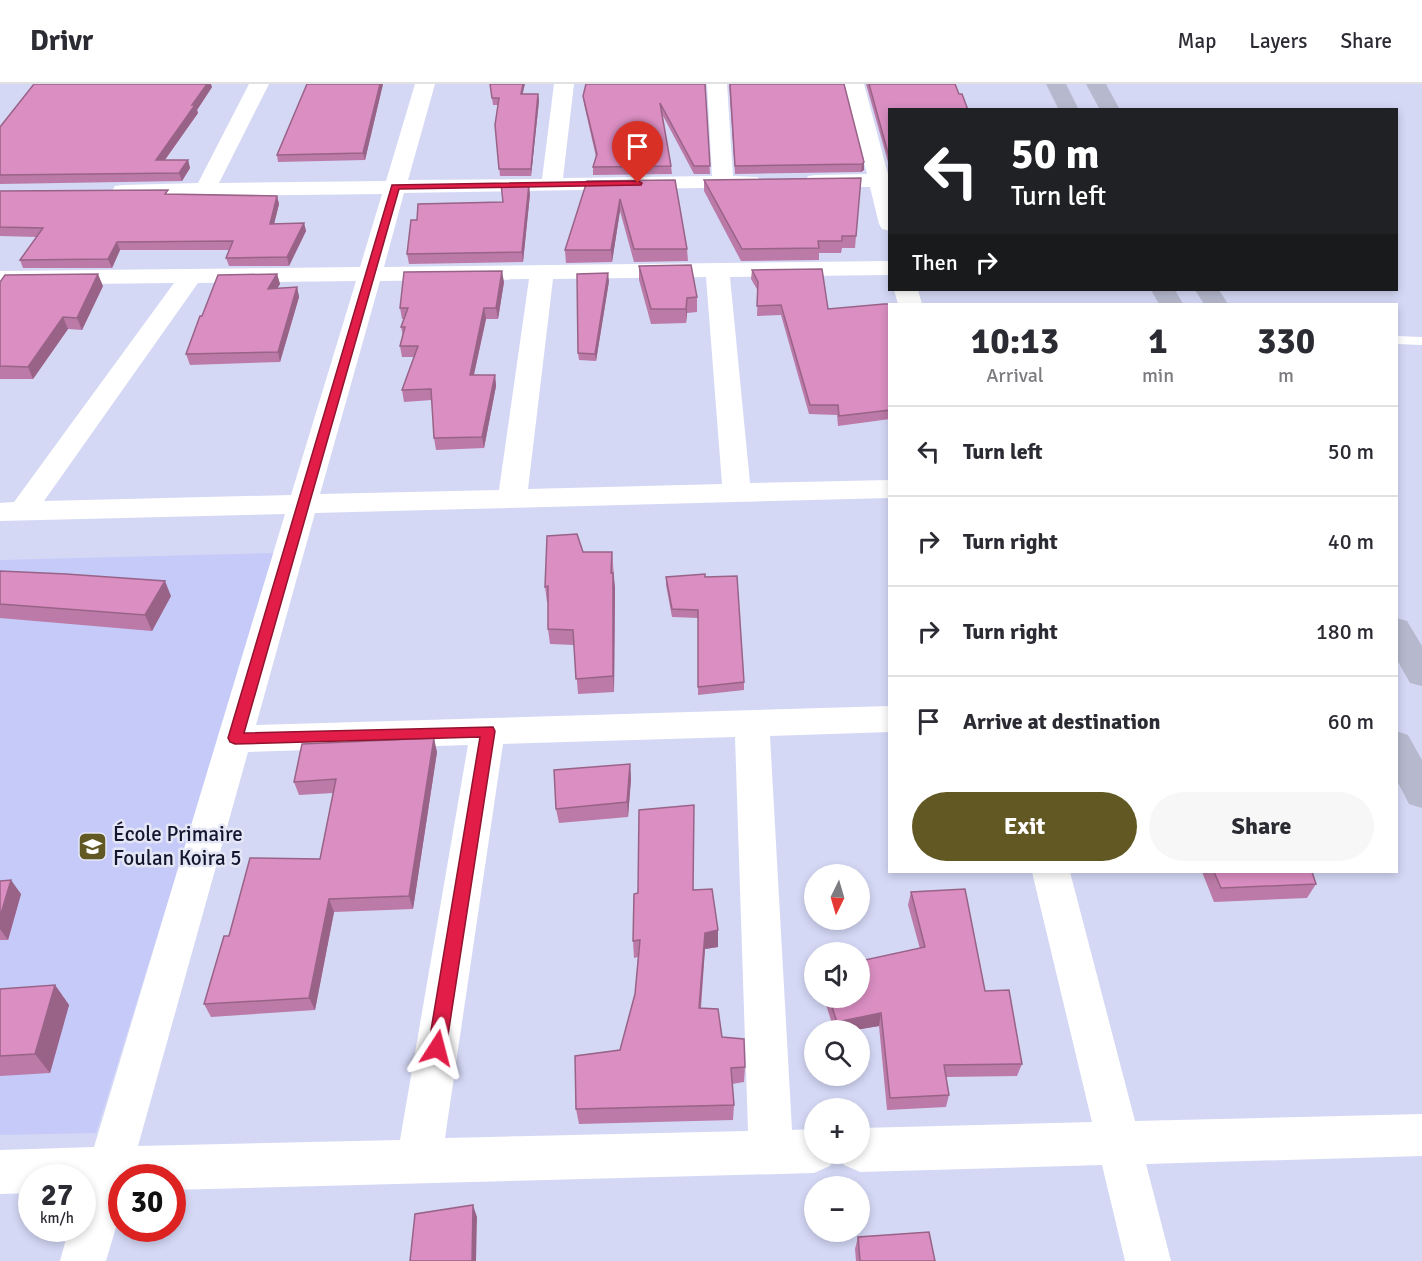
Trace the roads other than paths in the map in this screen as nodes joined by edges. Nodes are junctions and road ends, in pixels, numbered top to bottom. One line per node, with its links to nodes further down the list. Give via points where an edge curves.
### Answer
1 (259, 84): 16 (street)
2 (425, 84): 15 (street)
3 (564, 84): 14 (street)
4 (717, 84): 13 (street)
5 (854, 84): 10 (street)
6 (1056, 84): 8 (main road)
7 (1096, 84): 9 (main road)
8 (1068, 108)
9 (1109, 108)
10 (884, 180): 12 (street); 18 (street)
11 (771, 181): 13 (street)
12 (795, 181)
13 (723, 182): 14 (street)
14 (552, 184): 15 (street)
15 (395, 187): 16 (street); 22 (street)
16 (205, 189): 17 (street)
17 (102, 191)
18 (888, 209)
19 (888, 268): 20 (street)
20 (717, 269): 21 (street); 28 (street)
21 (542, 271): 22 (street); 29 (street)
22 (370, 273): 23 (street); 30 (street)
23 (192, 275): 24 (street); 31 (street)
24 (0, 278)
25 (1398, 340): 26 (lane)
26 (1422, 341)
27 (888, 489): 28 (street)
28 (737, 493): 29 (street)
29 (512, 499): 30 (street)
30 (303, 504): 31 (street); 37 (street)
31 (11, 512)
32 (1398, 632): 33 (main road)
33 (1422, 674)
34 (888, 719): 35 (street)
35 (752, 723): 36 (street); 45 (street)
36 (488, 731): 37 (street); 46 (street)
37 (235, 738): 47 (street)
38 (1398, 748): 39 (main road)
39 (1422, 794)
40 (1051, 873): 42 (street)
41 (1422, 1136): 42 (street)
42 (1119, 1143): 43 (street); 53 (street)
43 (870, 1150)
44 (804, 1151): 45 (street)
45 (771, 1152): 46 (street)
46 (419, 1161): 48 (street)
47 (111, 1164)
48 (186, 1167)
49 (108, 1169): 50 (street)
50 (0, 1172)
51 (108, 1176): 52 (street)
52 (83, 1261)
53 (1148, 1261)

